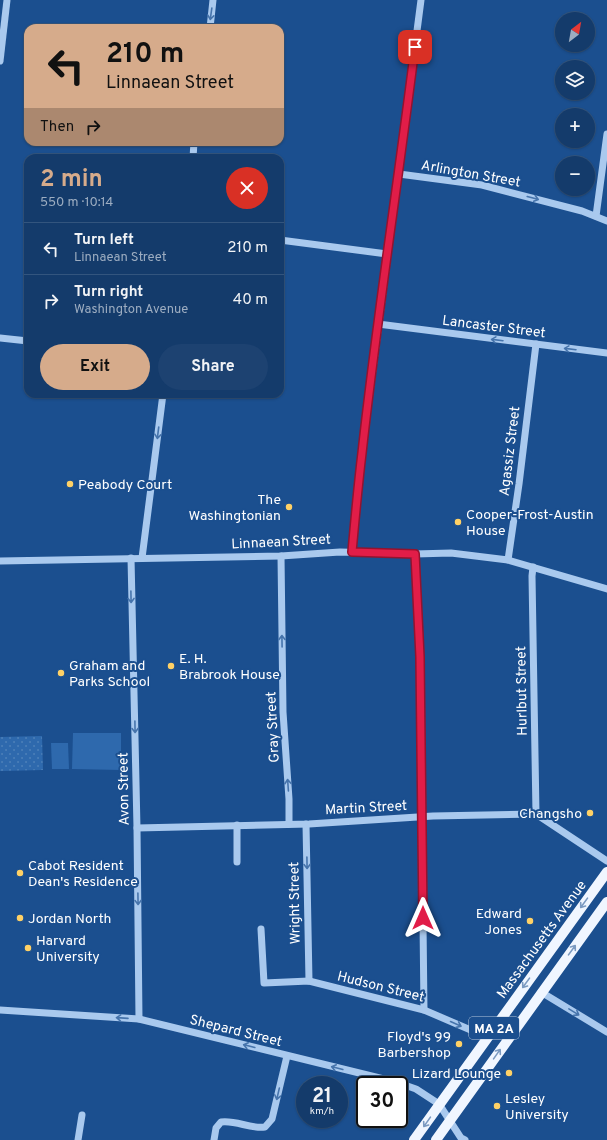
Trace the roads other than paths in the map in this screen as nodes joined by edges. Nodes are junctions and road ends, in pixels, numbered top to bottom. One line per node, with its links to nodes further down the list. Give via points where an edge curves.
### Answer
1 (7, 0): 5 (street)
2 (213, 0): 4 (street, one-way to 4)
3 (421, 0): 8 (street)
4 (210, 24)
5 (1, 51): 6 (street)
6 (0, 61)
7 (607, 134): 9 (street)
8 (399, 174): 9 (street, Arlington Street, one-way to 9, via 482,185); 12 (street)
9 (596, 216): 10 (street, Arlington Street)
10 (607, 221)
11 (284, 241): 12 (street)
12 (387, 254): 13 (street)
13 (378, 324): 16 (street, Lancaster Street, one-way to 13); 19 (street)
14 (0, 338): 15 (street)
15 (24, 341)
16 (536, 344): 17 (street, Lancaster Street, one-way to 16); 24 (street, Agassiz Street)
17 (607, 353)
18 (162, 398): 23 (street, one-way to 23)
19 (352, 552): 20 (street, Linnaean Street); 21 (street, Linnaean Street)
20 (415, 554): 24 (street, Linnaean Street, via 451,553); 29 (street, via 420,657)
21 (281, 556): 23 (street, Linnaean Street); 30 (street, Gray Street, one-way to 21, via 283,712)
22 (131, 558): 23 (street, Linnaean Street); 25 (street, Linnaean Street); 33 (street, Avon Street, one-way to 33)
23 (142, 558)
24 (508, 560): 26 (street, Linnaean Street)
25 (0, 561)
26 (533, 567): 27 (street, Linnaean Street); 28 (street, Hurlbut Street)
27 (607, 589)
28 (536, 814): 29 (street, Martin Street); 34 (street)
29 (422, 817): 31 (street, Martin Street); 42 (street)
30 (289, 824): 31 (street, Martin Street); 32 (street, Martin Street)
31 (306, 824): 39 (street, Wright Street, one-way to 39)
32 (237, 825): 33 (street, Martin Street); 35 (street)
33 (137, 828): 43 (street, Avon Street, one-way to 43)
34 (607, 861)
35 (237, 862)
36 (607, 872): 45 (main road, Massachusetts Avenue / MA 2A, one-way to 45)
37 (607, 902): 40 (main road, MA 2A, one-way to 37)
38 (261, 929): 39 (street, Hudson Street, via 264,983)
39 (309, 981): 42 (street, Hudson Street)
40 (541, 992): 44 (street, one-way to 44); 49 (main road, MA 2A, one-way to 40)
41 (0, 1010): 43 (street, Shepard Street, one-way to 41)
42 (424, 1010): 45 (street, Hudson Street, one-way to 45)
43 (139, 1019): 46 (street, Shepard Street, one-way to 43)
44 (607, 1032)
45 (487, 1038): 47 (main road, Massachusetts Avenue / MA 2A)
46 (287, 1056): 47 (street, Shepard Street, one-way to 46, via 396,1082); 51 (street, one-way to 51, via 272,1119 265,1126 256,1128 229,1121 221,1122 216,1128)
47 (439, 1104): 49 (street, Shepard Street); 52 (main road, Massachusetts Avenue / MA 2A, one-way to 52)
48 (82, 1115): 50 (street)
49 (450, 1120): 53 (main road, MA 2A); 54 (street, Shepard Street)
50 (78, 1140)
51 (214, 1140)
52 (414, 1140)
53 (436, 1140)
54 (465, 1140)

